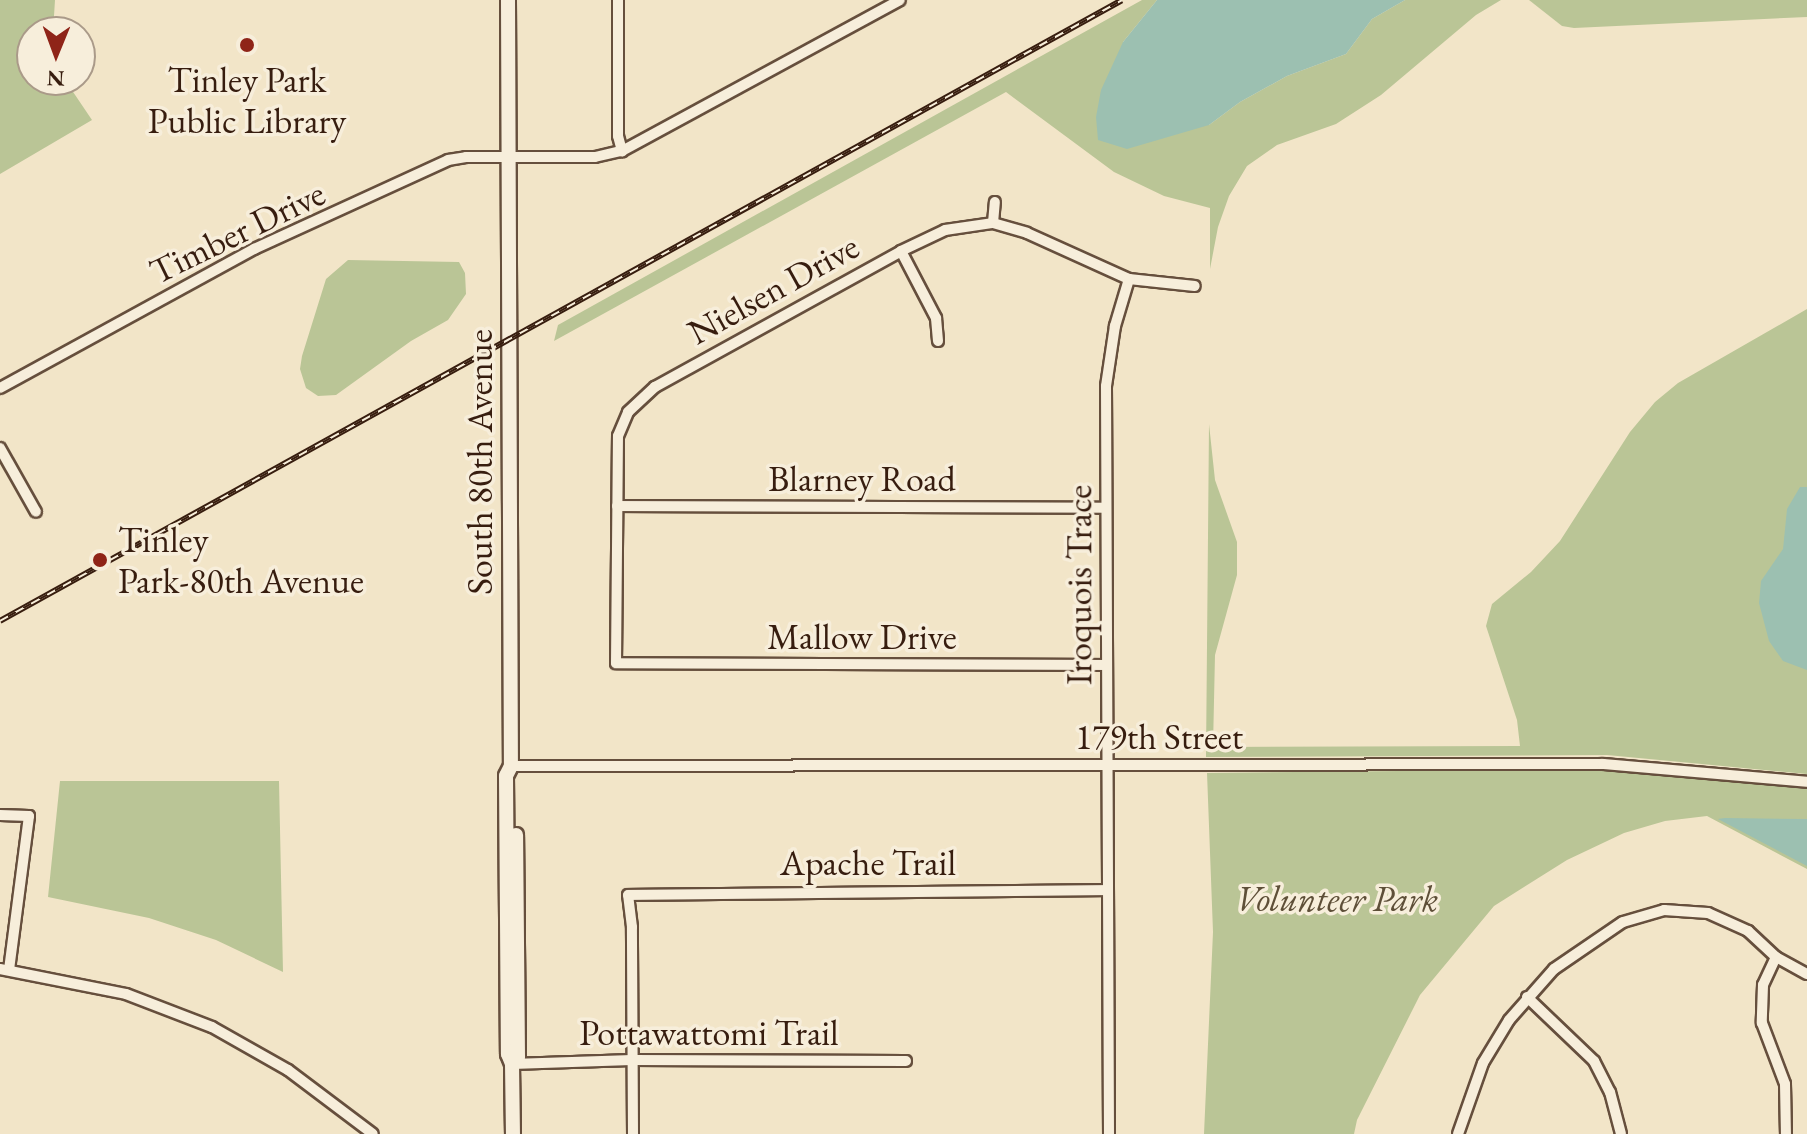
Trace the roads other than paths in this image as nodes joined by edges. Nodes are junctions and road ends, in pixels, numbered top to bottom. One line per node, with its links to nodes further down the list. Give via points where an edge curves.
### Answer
1 (508, 0): 5 (street, South 80th Avenue)
2 (618, 0): 4 (street)
3 (900, 0): 4 (street, Timber Drive)
4 (622, 151): 5 (street, Timber Drive, via 595,157)
5 (508, 157): 12 (street, Timber Drive, via 448,160 254,249); 20 (street, South 80th Avenue)
6 (995, 202): 7 (street)
7 (993, 223): 8 (street, Nielsen Drive, via 945,230); 9 (street, Nielsen Drive)
8 (901, 251): 11 (street, via 936,318); 14 (street, Nielsen Drive, via 644,394 628,412 618,436)
9 (1129, 279): 10 (street, Nielsen Drive); 15 (street, Iroquois Trace, via 1106,386)
10 (1195, 286)
11 (938, 341)
12 (0, 388)
13 (0, 448): 16 (street)
14 (617, 506): 15 (street, Blarney Road); 17 (street, Nielsen Drive)
15 (1106, 508): 18 (street, Iroquois Trace)
16 (36, 512)
17 (616, 663): 18 (street, Mallow Drive)
18 (1107, 665): 19 (street, Iroquois Trace)
19 (1107, 764): 20 (street, 179th Street); 21 (street, 179th Street, via 1603,764); 23 (street, Iroquois Trace)
20 (511, 766): 30 (street, South 80th Avenue, via 506,776)
21 (1807, 782)
22 (0, 815): 25 (street, via 29,816)
23 (1108, 890): 28 (street, Apache Trail, via 628,895); 34 (street, Iroquois Trace)
24 (1776, 957): 26 (street); 27 (street, via 1748,931 1720,917 1653,912 1593,940); 37 (street, via 1763,985 1762,1023 1785,1084)
25 (4, 970): 31 (street, via 126,994 212,1027 288,1070)
26 (1807, 974)
27 (1527, 997): 35 (street, via 1496,1037); 36 (street, via 1594,1061 1610,1092)
28 (632, 1060): 29 (street, Pottawattomi Trail); 30 (street, Pottawattomi Trail); 33 (street)
29 (906, 1061)
30 (512, 1064): 32 (street, South 80th Avenue)
31 (373, 1134)
32 (513, 1134)
33 (633, 1134)
34 (1109, 1134)
35 (1458, 1134)
36 (1621, 1134)
37 (1786, 1134)

